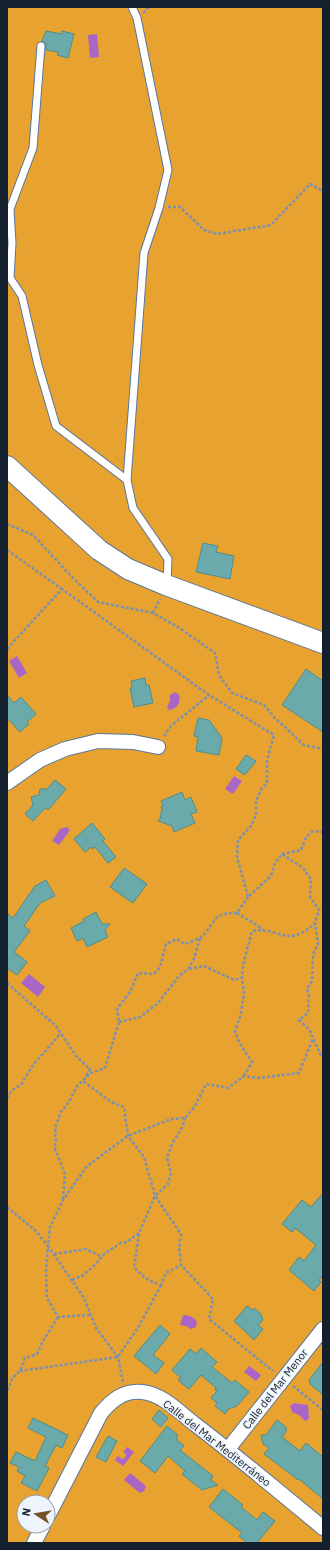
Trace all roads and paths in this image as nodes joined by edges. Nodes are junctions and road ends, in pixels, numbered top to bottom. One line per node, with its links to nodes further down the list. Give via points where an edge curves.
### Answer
1 (132, 7): 4 (lane, via 137,18 168,170)
2 (41, 46): 6 (lane, via 33,148 10,209 10,278 22,296 56,426)
3 (323, 191): 4 (path, via 310,184 271,225 217,234 204,230 180,207)
4 (159, 208): 6 (lane, via 144,253)
5 (7, 466): 9 (main road, via 99,550 128,569)
6 (127, 480): 9 (lane, via 133,508 168,559)
7 (7, 524): 15 (path, via 33,535 98,602 153,613 215,653 220,674 232,693 264,705 304,745)
8 (7, 550): 10 (path)
9 (166, 585): 11 (main road)
10 (62, 589): 12 (path); 13 (path)
11 (323, 643)
12 (7, 649)
13 (209, 695): 14 (path, via 171,726); 19 (path, via 274,735 267,760 267,784 262,788 256,801 256,815 251,826 238,840 237,857)
14 (158, 747): 16 (street, via 133,742 98,741 65,749 40,760)
15 (323, 749)
16 (7, 783)
17 (323, 832): 18 (path, via 313,831 306,837 302,850)
18 (282, 854): 19 (path, via 270,876); 21 (path, via 303,868 311,879 310,897 319,910)
19 (248, 897): 20 (path)
20 (237, 913): 22 (path); 23 (path, via 218,916)
21 (315, 923): 22 (path, via 296,936 282,936); 29 (path, via 318,944 313,955 312,981 307,989 308,1013 299,1020)
22 (263, 929): 25 (path, via 252,931)
23 (200, 938): 24 (path); 27 (path, via 185,944 177,939 166,944 160,967 154,974 138,972 130,992 117,1009)
24 (188, 969): 25 (path, via 204,966 234,980); 27 (path, via 179,976 157,1004 140,1017)
25 (242, 978): 31 (path, via 244,993 241,1013 234,1032 252,1062)
26 (7, 982): 28 (path)
27 (119, 1022): 32 (path, via 105,1068 91,1073)
28 (61, 1033): 32 (path, via 76,1056 90,1069); 33 (path, via 33,1065 21,1085 12,1090)
29 (313, 1037): 30 (path, via 321,1056); 31 (path, via 299,1073 258,1078)
30 (323, 1054)
31 (244, 1076): 34 (path, via 228,1088 206,1084 195,1106)
32 (84, 1081): 35 (path, via 111,1102 124,1107); 37 (path, via 77,1086 70,1102 61,1112 55,1128 54,1147 65,1174)
33 (7, 1098)
34 (185, 1118): 35 (path, via 170,1119); 36 (path, via 167,1158 171,1173 168,1184)
35 (128, 1136): 36 (path, via 144,1157); 37 (path, via 87,1166)
36 (155, 1196): 39 (path); 43 (path, via 181,1234)
37 (63, 1200): 40 (path, via 50,1227)
38 (7, 1207): 40 (path, via 36,1231)
39 (139, 1233): 42 (path); 45 (path, via 134,1267 149,1281)
40 (48, 1246): 41 (path); 47 (path, via 47,1298)
41 (54, 1254): 42 (path, via 86,1249); 44 (path)
42 (102, 1257): 44 (path, via 82,1276)
43 (181, 1265): 45 (path, via 166,1273); 51 (path, via 213,1299 209,1319)
44 (72, 1280): 46 (path, via 84,1298)
45 (161, 1284): 49 (path, via 140,1326)
46 (90, 1315): 47 (path); 49 (path, via 96,1328)
47 (58, 1317): 50 (path, via 37,1354 25,1358)
48 (323, 1329): 51 (street, Calle del Mar Menor)
49 (118, 1357): 50 (path); 53 (path)
50 (20, 1371): 52 (path, via 12,1378)
51 (283, 1379): 54 (path); 55 (street, Calle del Mar Menor)
52 (7, 1390)
53 (125, 1393): 55 (street, Calle del Mar Mediterráneo, via 142,1392 159,1397); 56 (street, via 112,1401 101,1413)
54 (323, 1410)
55 (228, 1449): 57 (street, Calle del Mar Mediterráneo)
56 (56, 1500)
57 (323, 1528)
58 (39, 1534): 59 (street)
59 (34, 1543)

